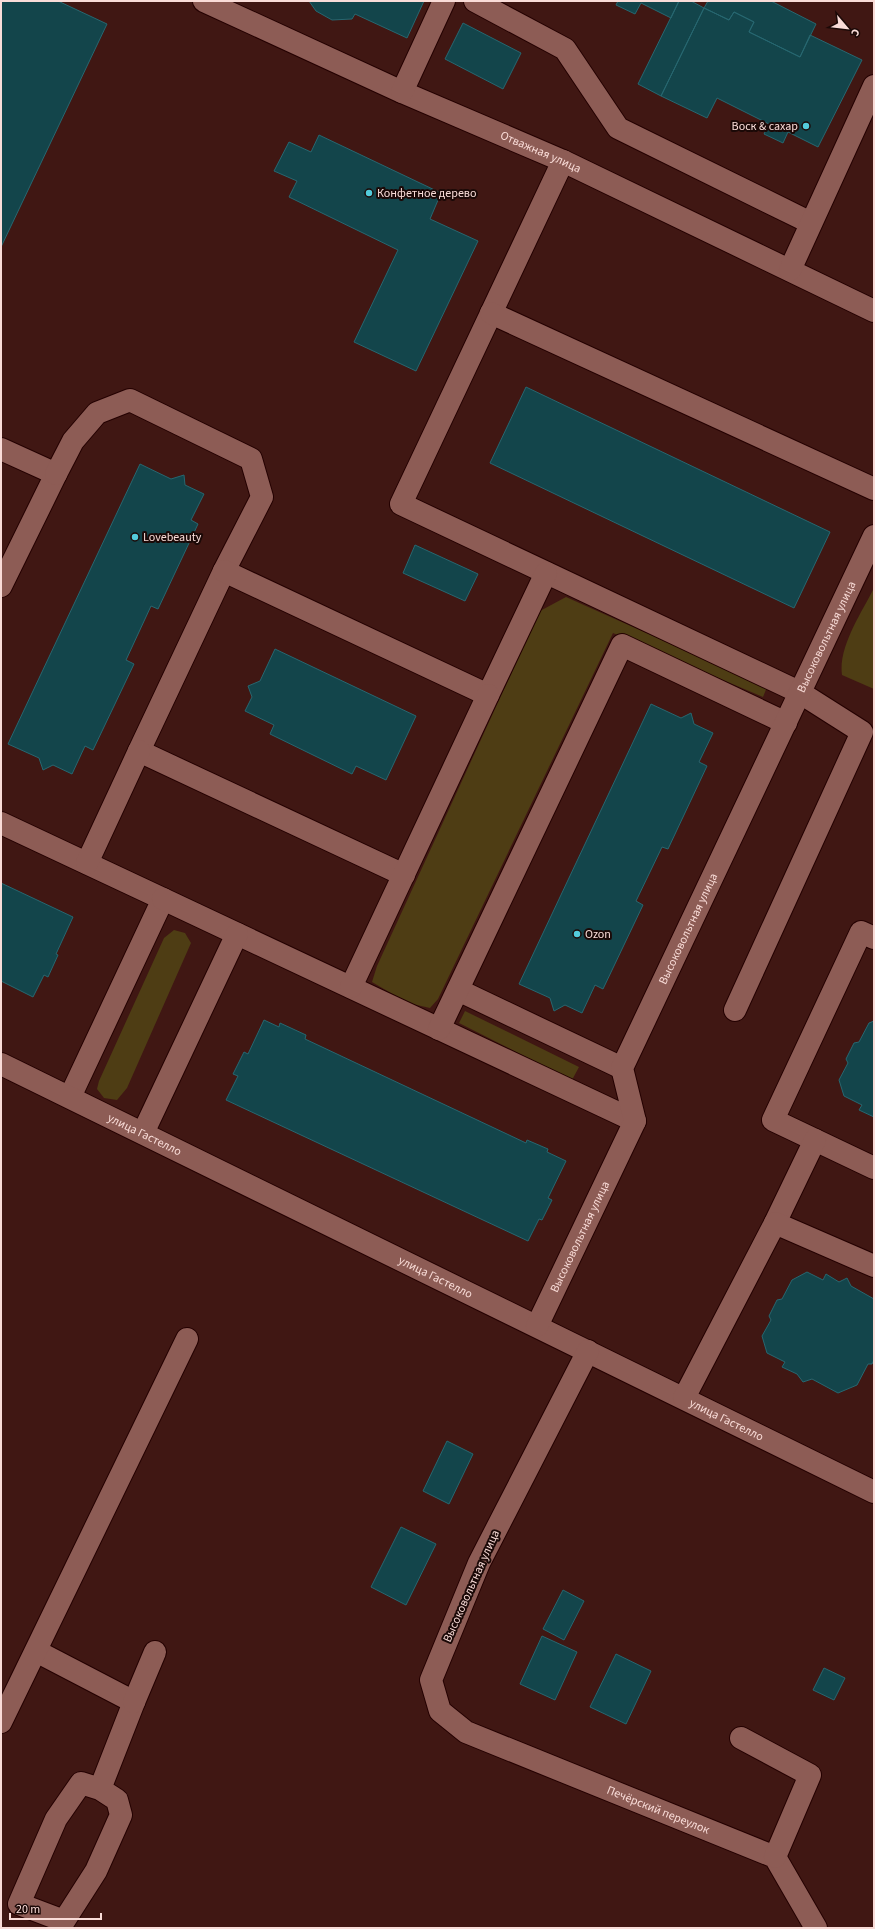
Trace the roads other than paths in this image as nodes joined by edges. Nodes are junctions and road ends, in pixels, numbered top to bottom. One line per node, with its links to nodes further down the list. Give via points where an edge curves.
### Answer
1 (205, 1): 5 (street, Отважная улица)
2 (444, 1): 5 (street)
3 (475, 1): 7 (street, via 565,49 618,128)
4 (874, 86): 7 (street)
5 (402, 92): 6 (street, Отважная улица)
6 (563, 161): 8 (street, Отважная улица); 10 (street)
7 (812, 223): 8 (street)
8 (790, 270): 9 (street, Отважная улица)
9 (874, 311)
10 (491, 313): 13 (street); 16 (street, via 401,504)
11 (1, 449): 12 (street)
12 (56, 474): 15 (street, via 73,441 97,413 130,400 251,459 262,497); 17 (street)
13 (874, 489)
14 (874, 536): 18 (street, Высоковольтная улица)
15 (224, 571): 19 (street); 21 (street)
16 (546, 573): 18 (street); 19 (street)
17 (1, 586)
18 (799, 692): 20 (street, Высоковольтная улица); 30 (street, via 862,732)
19 (488, 695): 24 (street)
20 (786, 723): 29 (street, via 622,645); 33 (street, Высоковольтная улица)
21 (139, 751): 23 (street); 24 (street)
22 (1, 823): 23 (street)
23 (86, 863): 25 (street)
24 (404, 875): 28 (street)
25 (163, 899): 26 (street); 34 (street)
26 (237, 934): 28 (street); 36 (street)
27 (874, 938): 37 (street, via 862,932 772,1120)
28 (351, 987): 31 (street)
29 (458, 990): 31 (street); 33 (street)
30 (735, 1010)
31 (439, 1029): 35 (street)
32 (1, 1064): 34 (street, улица Гастелло)
33 (622, 1068): 35 (street)
34 (70, 1097): 36 (street, улица Гастелло)
35 (635, 1121): 41 (street, Высоковольтная улица)
36 (143, 1133): 41 (street, улица Гастелло)
37 (815, 1140): 38 (street); 39 (street)
38 (874, 1168)
39 (775, 1223): 40 (street); 44 (street)
40 (874, 1266)
41 (537, 1326): 43 (street, улица Гастелло)
42 (187, 1339): 46 (street)
43 (588, 1350): 44 (street, улица Гастелло); 50 (street, Высоковольтная улица, via 479,1563 431,1680 440,1711)
44 (684, 1398): 45 (street, улица Гастелло)
45 (873, 1489)
46 (36, 1651): 48 (street); 49 (street)
47 (155, 1652): 48 (street)
48 (134, 1702): 52 (street)
49 (1, 1722)
50 (466, 1732): 53 (street, Печёрский переулок)
51 (741, 1738): 53 (street, via 810,1775)
52 (100, 1789): 52 (street, via 81,1783 56,1818 19,1904 64,1921 96,1871 121,1815 117,1800)
53 (775, 1857): 54 (street)
54 (816, 1928)

